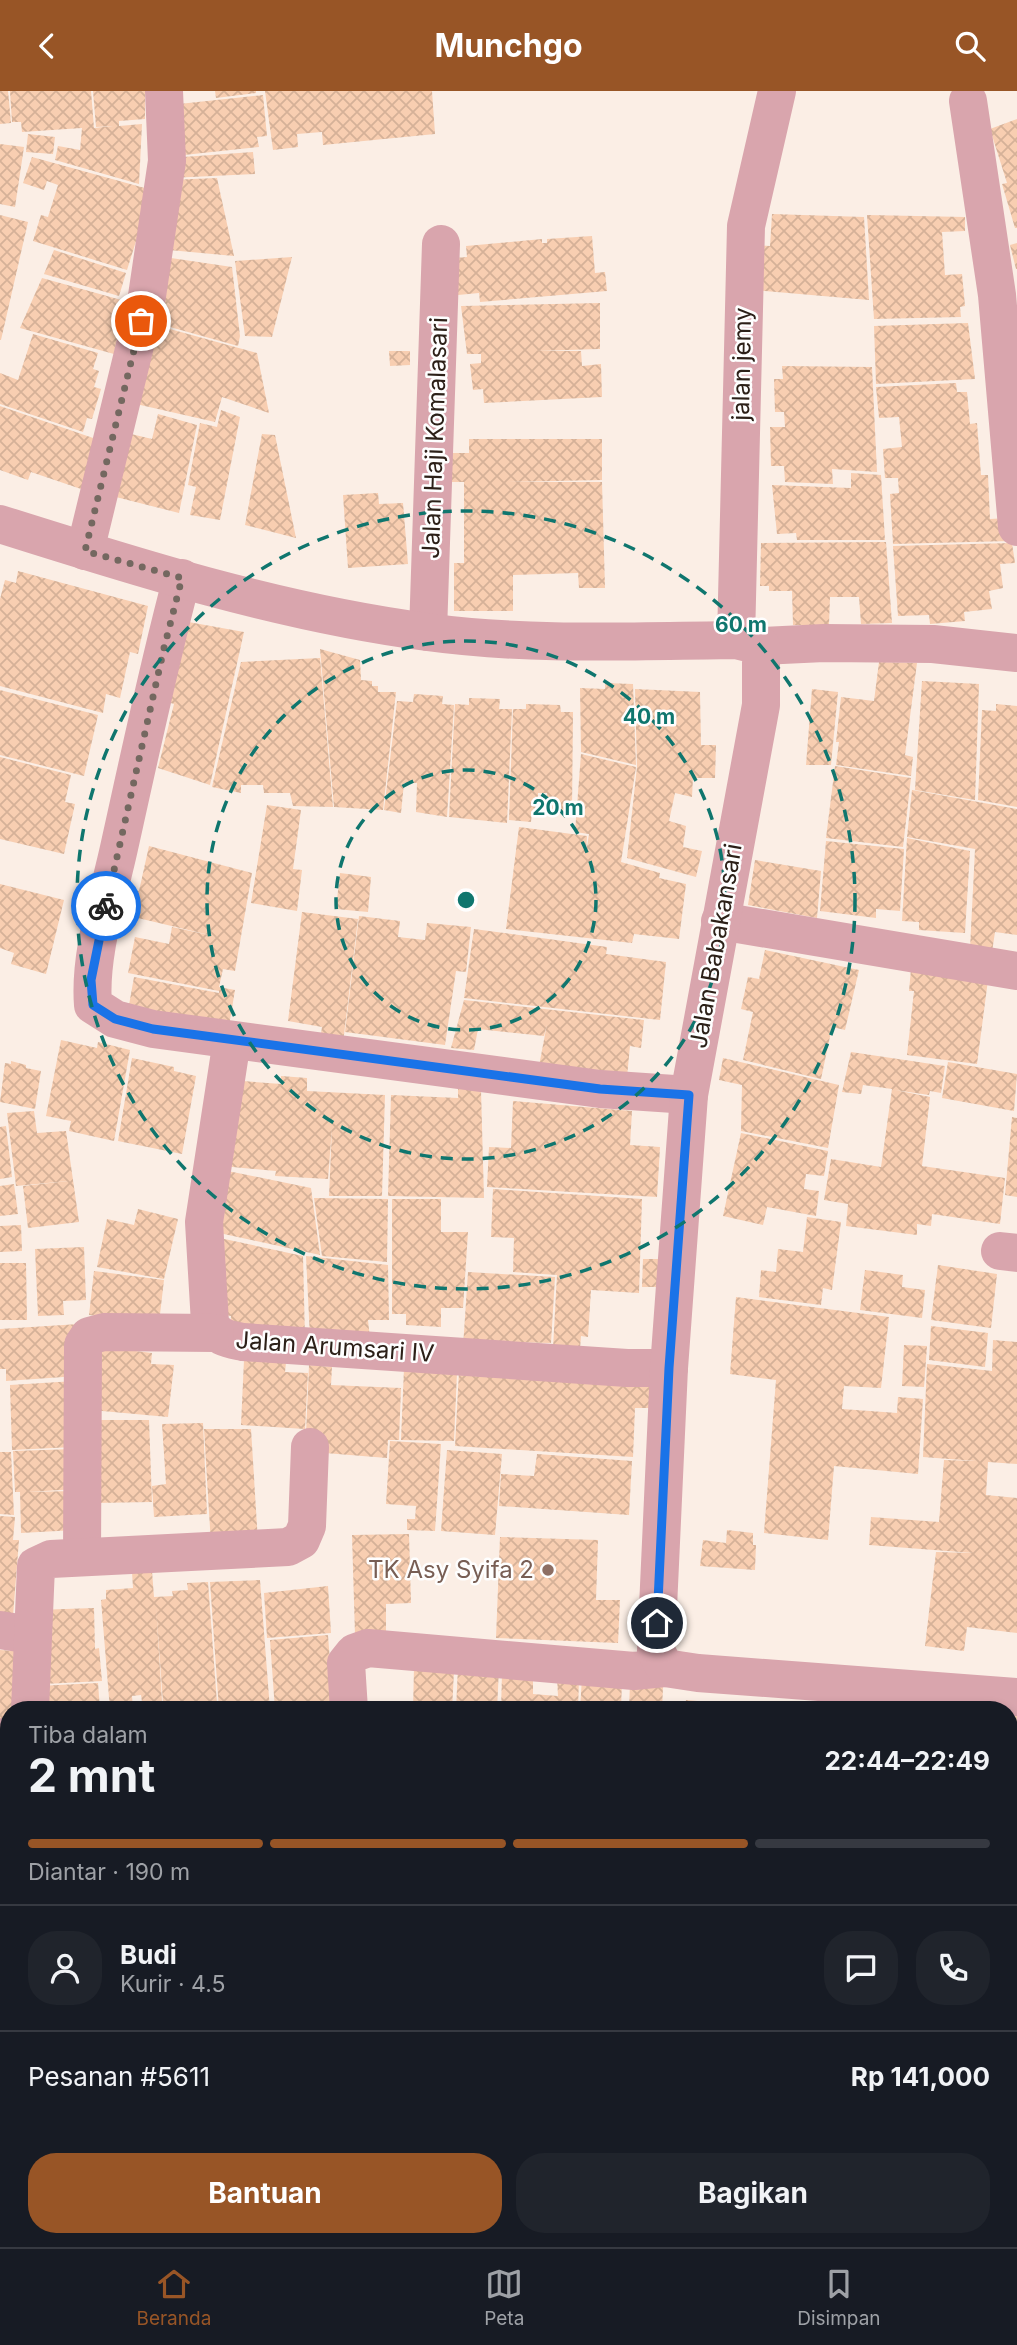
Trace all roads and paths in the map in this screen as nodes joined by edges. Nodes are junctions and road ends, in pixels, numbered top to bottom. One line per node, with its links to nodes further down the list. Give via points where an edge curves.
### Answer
1 (164, 91): 7 (street, via 167,161 147,296)
2 (777, 91): 10 (street, jalan jemy, via 746,226)
3 (968, 101): 6 (street, via 998,295)
4 (441, 244): 9 (street, Jalan Haji Komalasari)
5 (0, 524): 7 (street)
6 (1017, 527)
7 (85, 551): 8 (street)
8 (182, 578): 9 (street, via 305,610); 14 (street, via 107,903 91,980 93,1005 115,1019 153,1029)
9 (428, 632): 10 (street, via 547,641)
10 (748, 643): 11 (street, via 933,644); 12 (street, Jalan Babakansari, via 761,705)
11 (1017, 653)
12 (720, 921): 13 (street); 15 (street, Jalan Babakansari)
13 (1017, 971)
14 (232, 1040): 15 (street, via 600,1089); 16 (street, Jalan Arumsari IV, via 204,1222 210,1323)
15 (689, 1095): 17 (street, Jalan Babakansari)
16 (215, 1333): 17 (street, Jalan Arumsari IV, via 243,1342); 19 (street, via 104,1332 89,1336 83,1345)
17 (669, 1368): 21 (street, Jalan Babakansari, via 656,1650)
18 (310, 1447): 19 (street, via 307,1526 301,1539 288,1547)
19 (82, 1557): 20 (street, via 51,1559 36,1566)
20 (16, 1633): 23 (street)
21 (665, 1668): 22 (street); 24 (street, via 634,1671 368,1648 354,1653 346,1663)
22 (1017, 1697)
23 (28, 1701)
24 (348, 1701)

